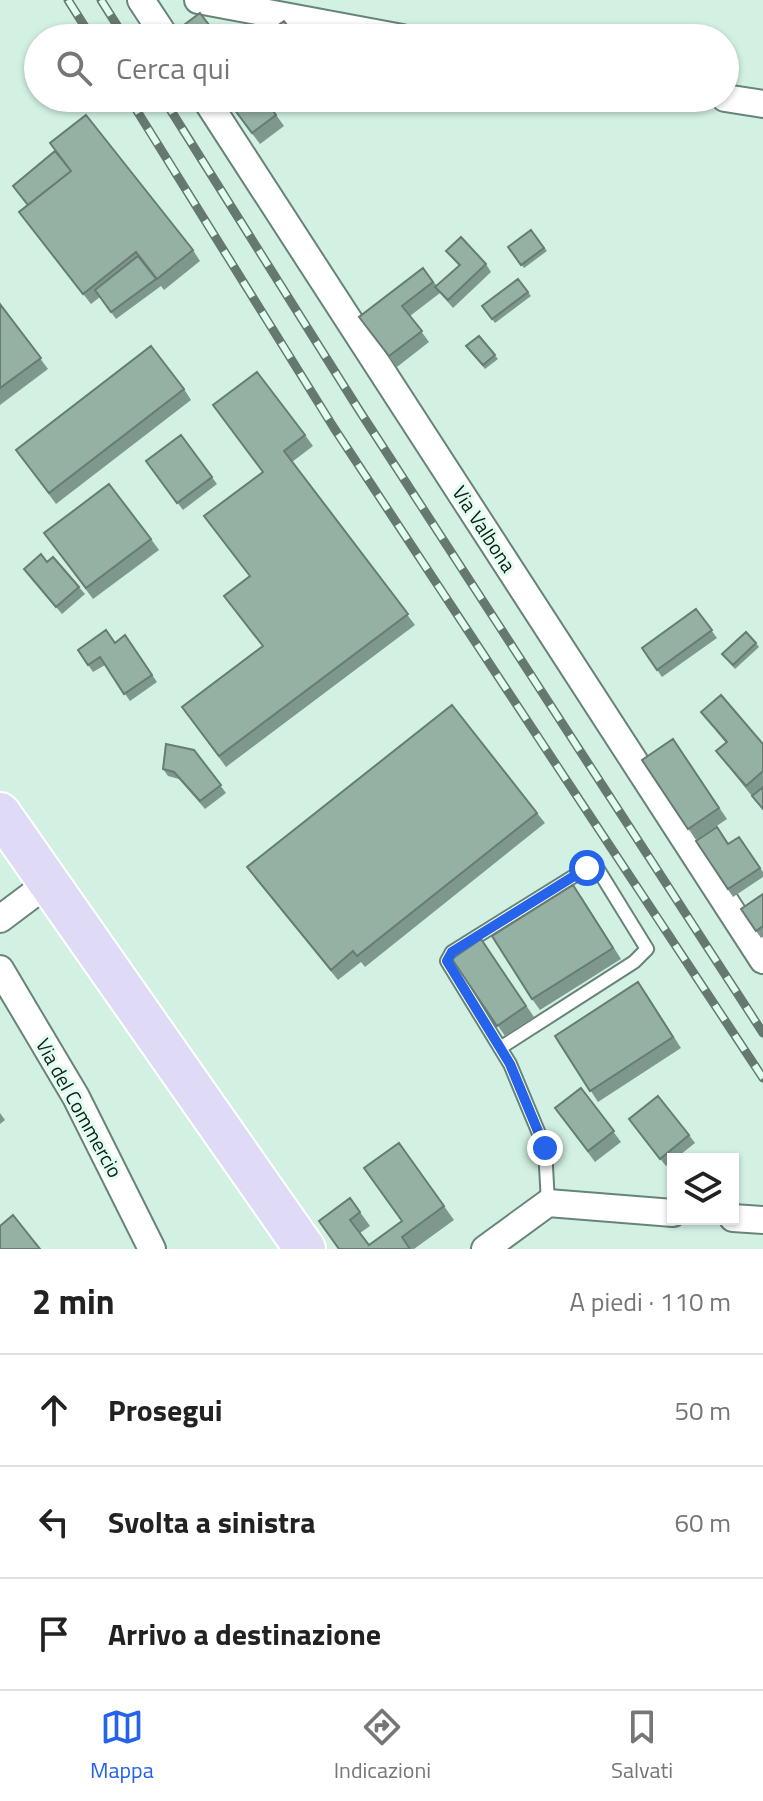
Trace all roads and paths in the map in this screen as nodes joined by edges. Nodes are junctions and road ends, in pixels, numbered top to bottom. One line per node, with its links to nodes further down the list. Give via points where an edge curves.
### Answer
1 (198, 0): 4 (street)
2 (153, 4): 3 (street)
3 (161, 24)
4 (327, 24)
5 (739, 100): 6 (street)
6 (763, 104)
7 (214, 112): 11 (street, Via Valbona)
8 (0, 813): 9 (main road)
9 (48, 883): 10 (street); 19 (main road)
10 (0, 919)
11 (763, 960)
12 (0, 969): 18 (street, Via del Commercio, via 76,1097)
13 (500, 1048): 13 (lane, via 447,961 452,952 587,868 599,871 647,949); 14 (lane, via 545,1148)
14 (548, 1203): 15 (street); 20 (street)
15 (667, 1213)
16 (739, 1218): 17 (street)
17 (763, 1220)
18 (152, 1249)
19 (305, 1249)
20 (485, 1249)

